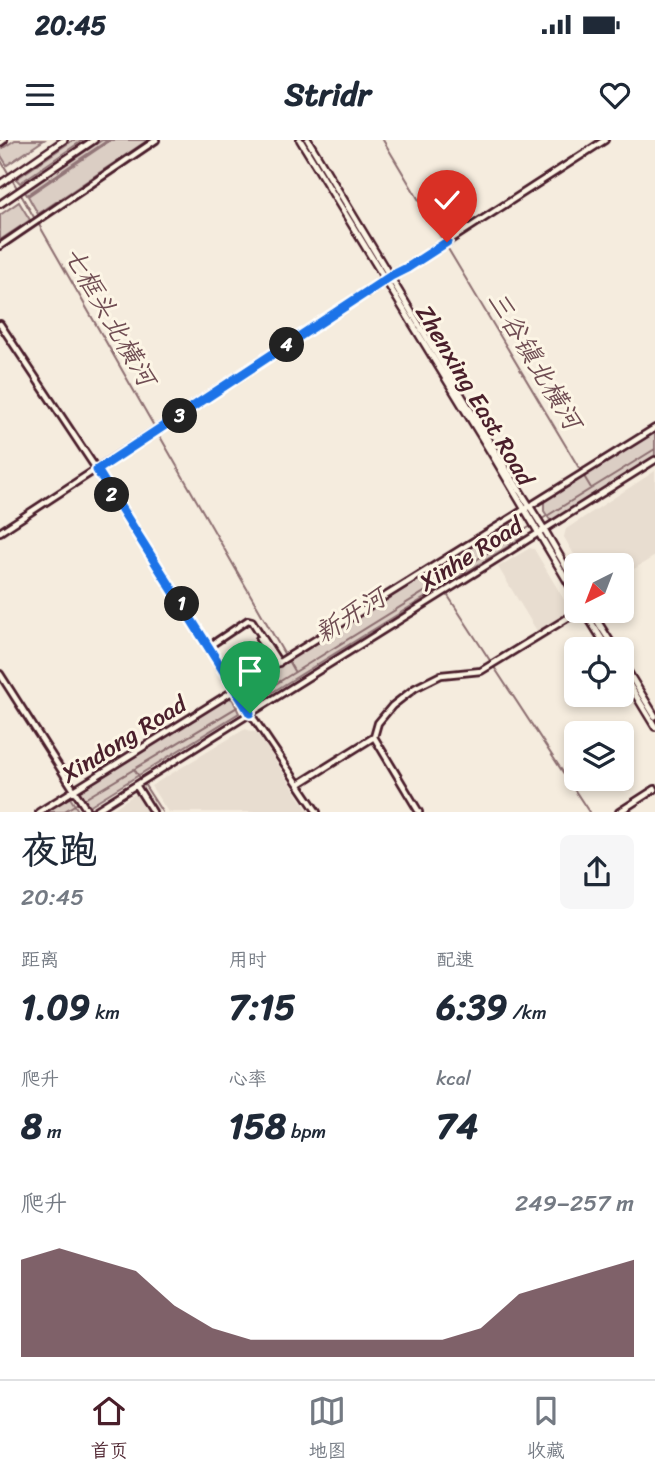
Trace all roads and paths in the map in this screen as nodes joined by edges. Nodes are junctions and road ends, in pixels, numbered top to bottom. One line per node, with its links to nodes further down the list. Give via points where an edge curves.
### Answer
1 (64, 140): 7 (main road)
2 (94, 140): 8 (main road)
3 (156, 140): 9 (street)
4 (300, 140): 10 (main road, Zhenxing East Road)
5 (309, 140): 10 (main road, Zhenxing East Road)
6 (605, 140): 10 (street)
7 (0, 184)
8 (3, 202)
9 (0, 246)
10 (388, 278): 14 (street); 15 (main road, Zhenxing East Road)
11 (0, 324): 14 (street)
12 (655, 428): 15 (street, Xindong Road)
13 (655, 460): 16 (street, Xinhe Road)
14 (97, 470): 17 (street); 22 (street)
15 (527, 508): 16 (main road, Zhenxing East Road); 24 (street, Xindong Road)
16 (538, 526): 18 (main road, Zhenxing East Road); 19 (main road, Zhenxing East Road); 29 (street, Xinhe Road, via 447,590)
17 (0, 532)
18 (564, 566)
19 (564, 574)
20 (564, 620): 32 (street, via 481,671 441,675 415,688 392,706)
21 (259, 639): 23 (street)
22 (208, 647): 23 (street, via 248,620); 27 (street)
23 (275, 656): 24 (street)
24 (280, 662): 27 (street, Xindong Road)
25 (0, 674): 36 (street)
26 (634, 681): 30 (main road)
27 (236, 690): 29 (street); 36 (street, Xindong Road)
28 (634, 692): 31 (main road)
29 (250, 713): 33 (street, Xinhe Road); 34 (street)
30 (655, 716)
31 (655, 727)
32 (374, 737): 34 (street); 42 (street)
33 (140, 782): 39 (street, Xinhe Road); 40 (street)
34 (299, 784): 41 (street)
35 (655, 789): 43 (street)
36 (74, 790): 37 (street, Xindong Road); 38 (street)
37 (38, 812)
38 (88, 812)
39 (93, 812)
40 (153, 812)
41 (317, 812)
42 (419, 812)
43 (618, 812)

